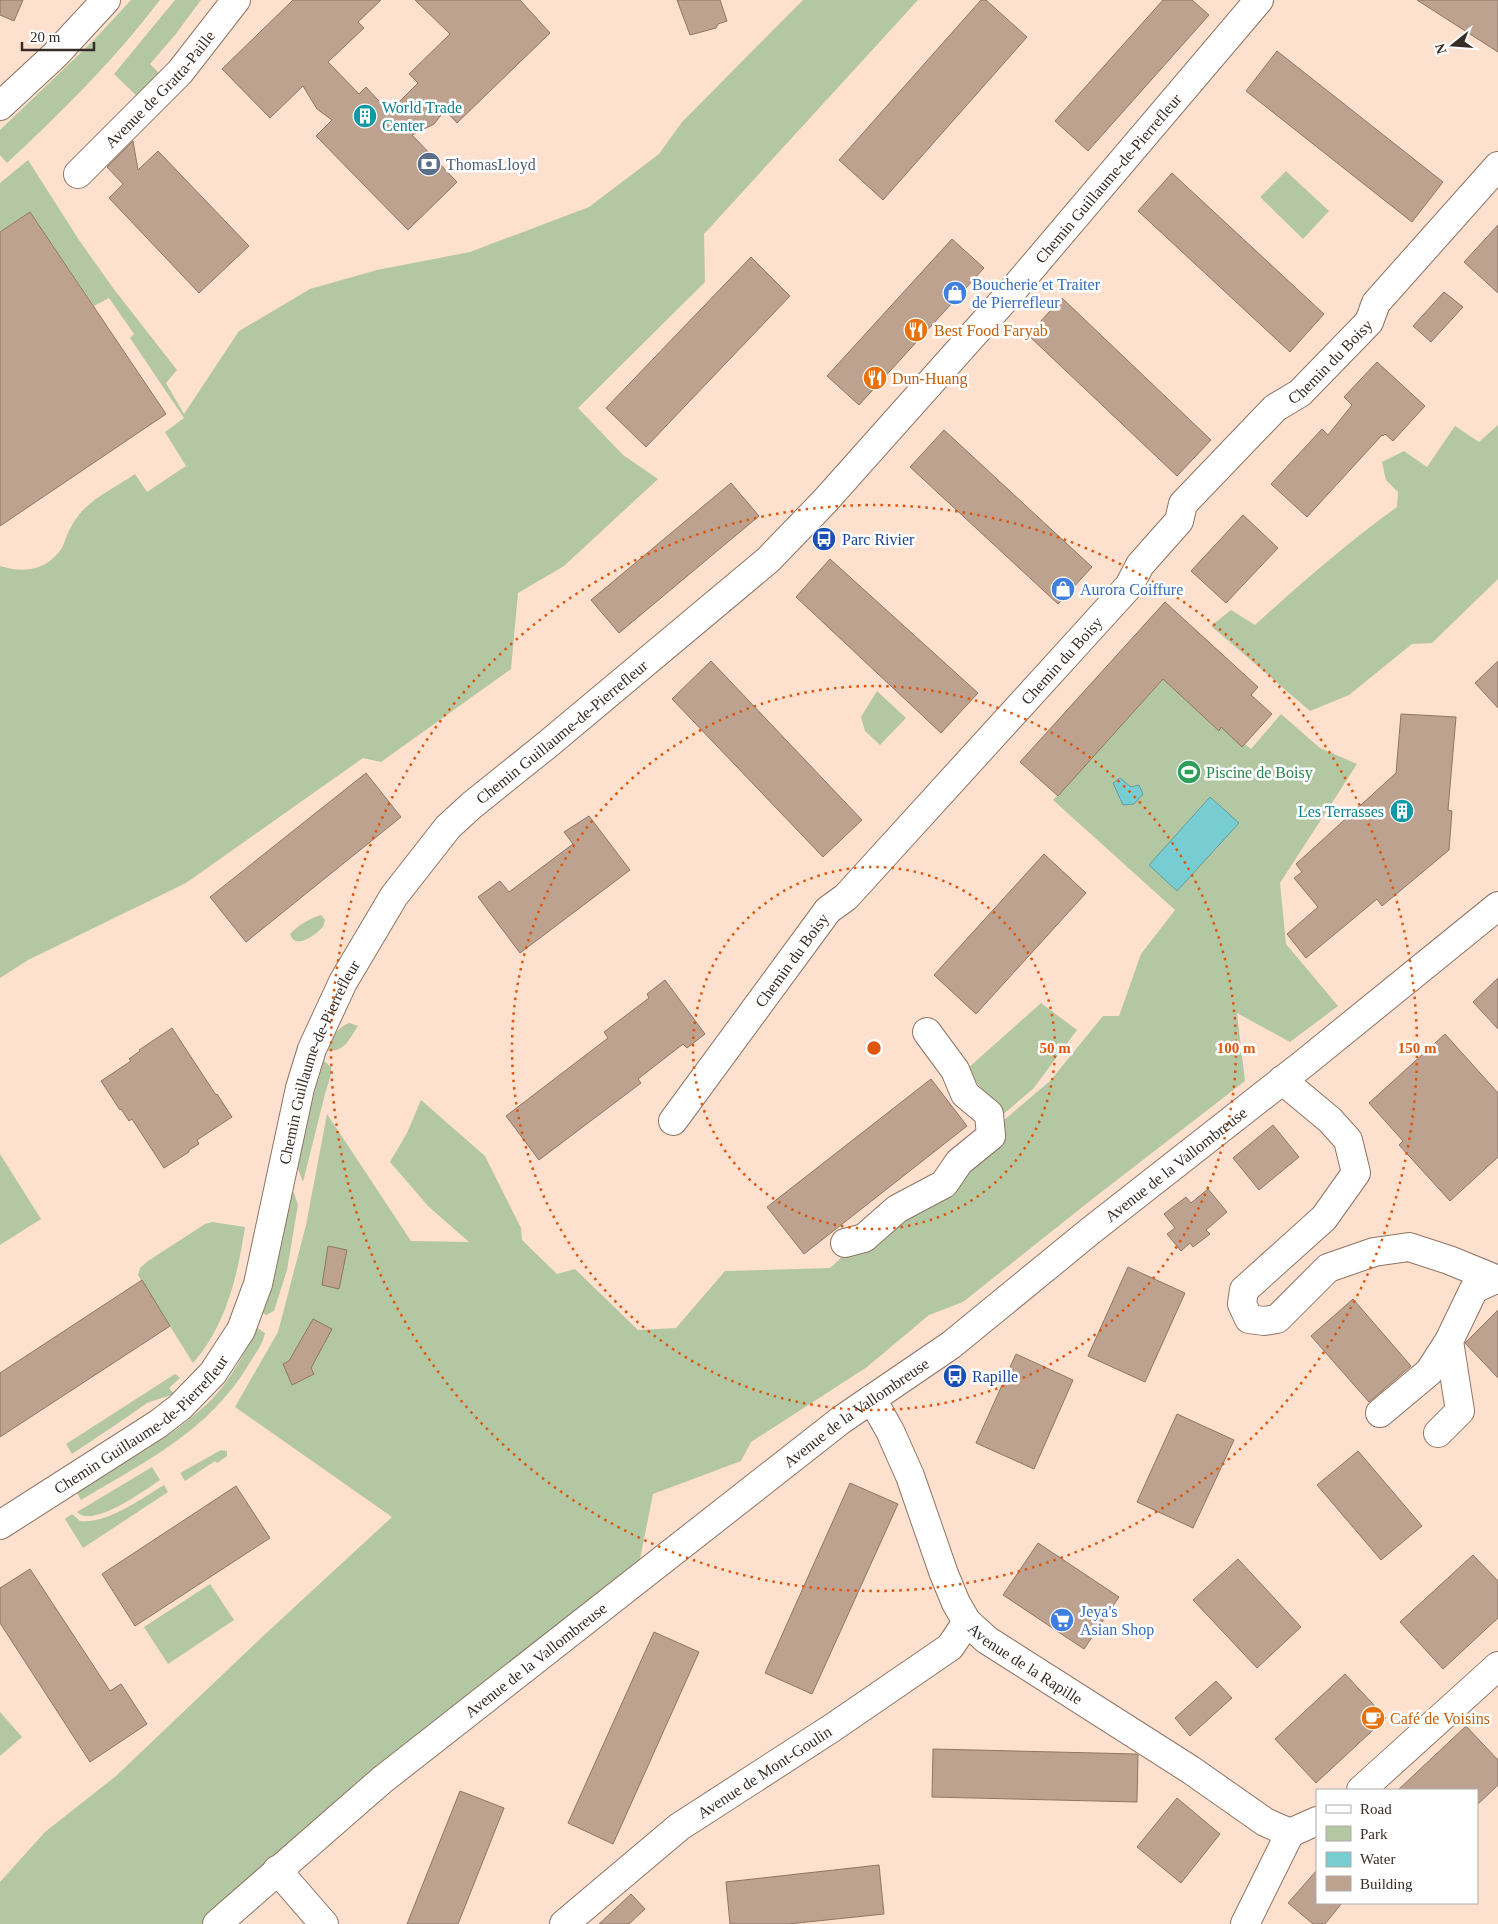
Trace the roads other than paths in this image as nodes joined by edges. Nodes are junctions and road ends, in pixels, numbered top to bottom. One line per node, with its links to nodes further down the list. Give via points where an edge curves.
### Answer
1 (106, 0): 4 (street, via 55,55)
2 (236, 0): 6 (street, Avenue de Gratta-Paille, via 180,72)
3 (1258, 0): 17 (street, Chemin Guillaume-de-Pierrefleur, via 1013,290 775,553 448,827 394,896 343,982 312,1049 300,1088 258,1284 241,1330 229,1350 213,1373 158,1424)
4 (0, 106)
5 (1498, 166): 10 (street, Chemin du Boisy, via 1376,302 1369,322 1300,393 1276,408 1183,504 1179,521 1140,565 1129,586 846,897 828,910)
6 (78, 174)
7 (1498, 906): 9 (street, Avenue de la Vallombreuse)
8 (927, 1032): 11 (street, via 956,1070 965,1094 989,1114 992,1136 959,1162 944,1184 897,1209 864,1238)
9 (1282, 1080): 12 (street, via 1330,1120 1348,1140 1356,1173 1324,1218 1244,1290 1242,1304 1249,1319 1276,1319 1328,1268 1374,1252 1409,1247); 14 (street, Avenue de la Vallombreuse, via 951,1345)
10 (673, 1121)
11 (845, 1243)
12 (1497, 1279): 13 (street, via 1474,1290)
13 (1450, 1341): 15 (street, via 1429,1372); 16 (street, via 1460,1411)
14 (872, 1399): 18 (street, Avenue de la Rapille, via 910,1476 944,1574); 23 (street, Avenue de la Vallombreuse, via 382,1780)
15 (1380, 1413)
16 (1438, 1433)
17 (0, 1525)
18 (967, 1622): 22 (street, Avenue de la Rapille, via 987,1640 1191,1770 1265,1822); 26 (street, Avenue de Mont-Goulin, via 950,1647 679,1827)
19 (1498, 1666): 20 (street)
20 (1362, 1789)
21 (1316, 1821): 22 (street)
22 (1290, 1832): 27 (street)
23 (277, 1870): 24 (street, Avenue de la Vallombreuse); 25 (street)
24 (224, 1922)
25 (324, 1924)
26 (564, 1924)
27 (1245, 1924)

